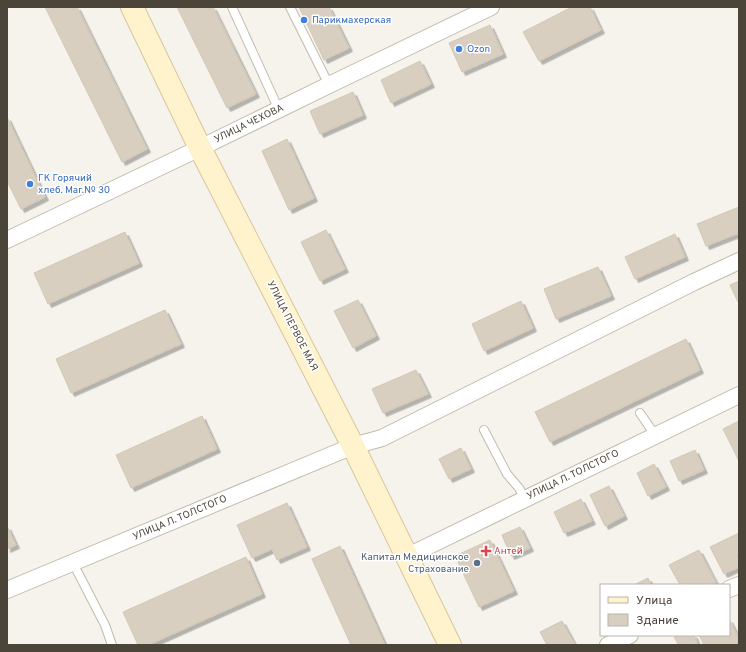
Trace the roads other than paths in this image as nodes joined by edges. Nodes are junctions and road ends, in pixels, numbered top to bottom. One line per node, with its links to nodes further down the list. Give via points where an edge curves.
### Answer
1 (132, 7): 7 (street, УЛИЦА ПЕРВОЕ МАЯ)
2 (232, 7): 6 (lane)
3 (290, 7): 5 (lane)
4 (490, 7): 5 (street, УЛИЦА ЧЕХОВА)
5 (329, 85): 6 (street, УЛИЦА ЧЕХОВА)
6 (279, 110): 7 (street, УЛИЦА ЧЕХОВА)
7 (200, 148): 8 (street, УЛИЦА ЧЕХОВА); 14 (street, УЛИЦА ПЕРВОЕ МАЯ)
8 (8, 236)
9 (739, 261): 14 (street, УЛИЦА Л. ТОЛСТОГО, via 382,438)
10 (739, 395): 13 (street, УЛИЦА Л. ТОЛСТОГО)
11 (640, 413): 13 (lane)
12 (484, 430): 15 (lane, via 507,474)
13 (655, 435): 15 (street, УЛИЦА Л. ТОЛСТОГО)
14 (353, 446): 16 (street, УЛИЦА ПЕРВОЕ МАЯ); 17 (street, УЛИЦА Л. ТОЛСТОГО)
15 (525, 499): 16 (street, УЛИЦА Л. ТОЛСТОГО)
16 (408, 556): 21 (street, УЛИЦА ПЕРВОЕ МАЯ)
17 (73, 563): 18 (street, УЛИЦА Л. ТОЛСТОГО); 20 (lane, via 105,625)
18 (7, 590)
19 (628, 636): 22 (street)
20 (112, 645)
21 (450, 645)
22 (608, 645)

